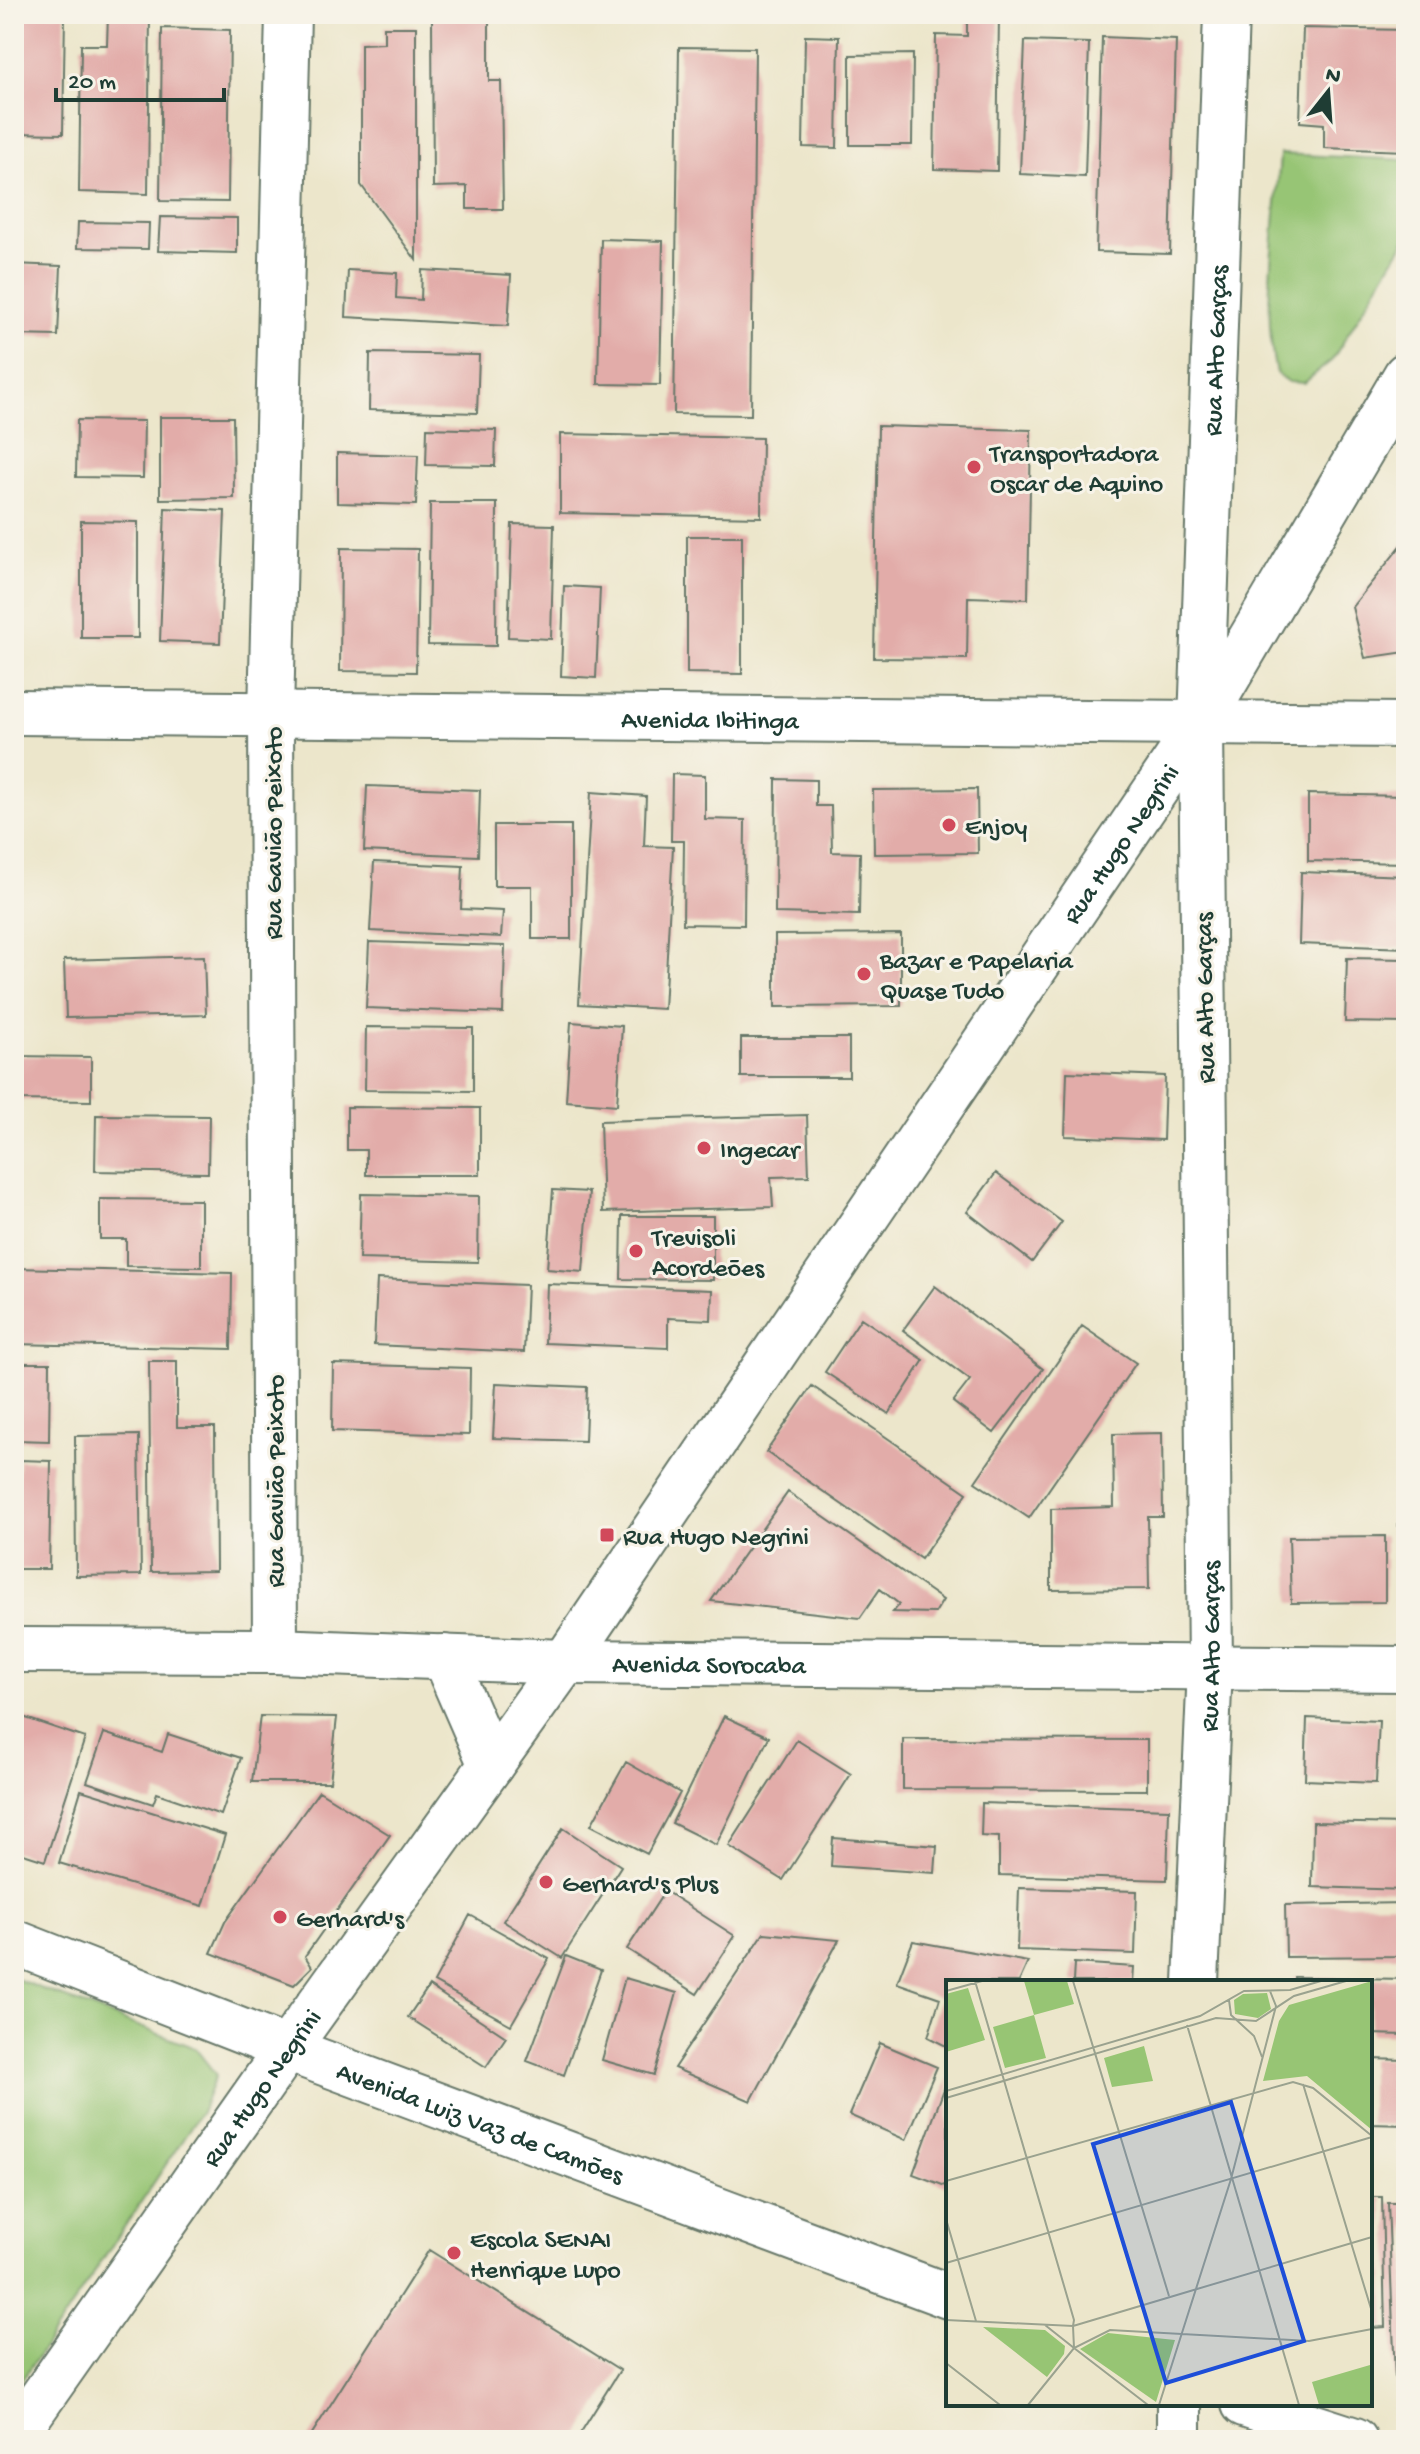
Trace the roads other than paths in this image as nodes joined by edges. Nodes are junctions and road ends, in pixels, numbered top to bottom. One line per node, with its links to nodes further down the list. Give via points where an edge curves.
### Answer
1 (288, 14): 5 (street, Rua Gavião Peixoto)
2 (1226, 14): 6 (street, Rua Alto Garças)
3 (1406, 375): 6 (street, Rua Hugo Negrini)
4 (14, 712): 5 (street, Avenida Ibitinga)
5 (271, 714): 6 (street, Avenida Ibitinga); 9 (street, Rua Gavião Peixoto)
6 (1201, 723): 7 (street, Avenida Ibitinga); 11 (street, Rua Hugo Negrini); 12 (street, Rua Alto Garças)
7 (1406, 725)
8 (14, 1650): 9 (street, Avenida Sorocaba)
9 (275, 1651): 10 (street, Avenida Sorocaba)
10 (444, 1657): 11 (street, Avenida Sorocaba); 14 (street)
11 (565, 1662): 12 (street, Avenida Sorocaba); 14 (street, Rua Hugo Negrini)
12 (1210, 1668): 13 (street, Avenida Sorocaba); 16 (street, Rua Alto Garças)
13 (1406, 1669)
14 (491, 1765): 17 (street, Rua Hugo Negrini)
15 (14, 1942): 17 (street, Avenida Luiz Vaz de Camões)
16 (1196, 1980)
17 (287, 2049): 18 (street, Avenida Luiz Vaz de Camões); 21 (street, Rua Hugo Negrini)
18 (946, 2295)
19 (1179, 2406): 22 (street)
20 (1250, 2406): 23 (street)
21 (14, 2437)
22 (1179, 2440)
23 (1355, 2440)

